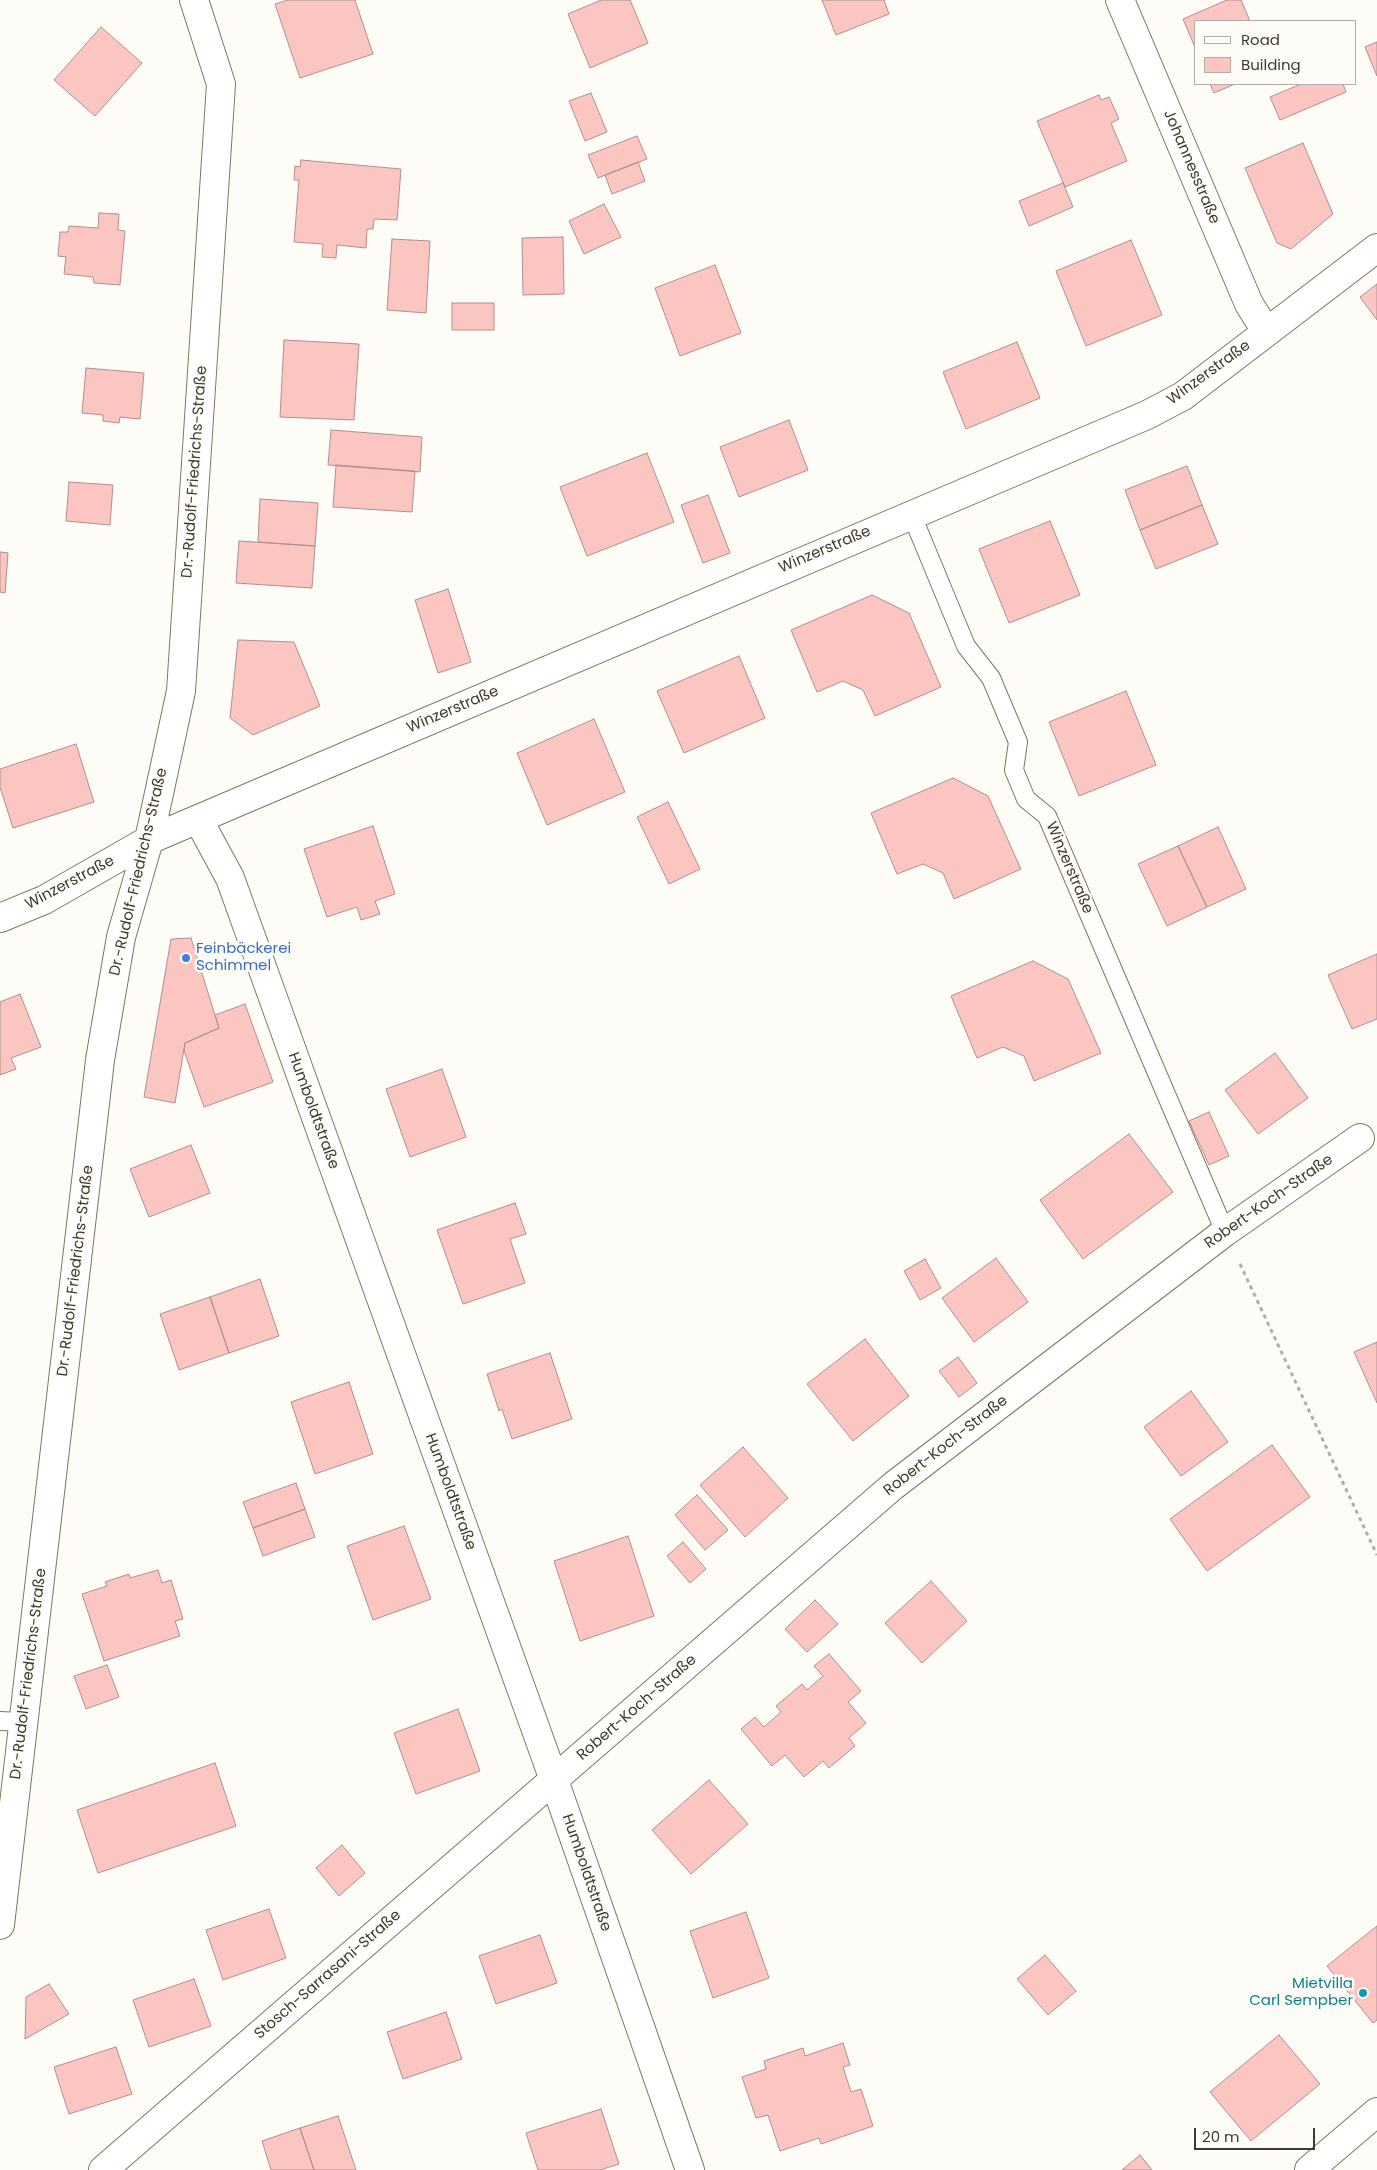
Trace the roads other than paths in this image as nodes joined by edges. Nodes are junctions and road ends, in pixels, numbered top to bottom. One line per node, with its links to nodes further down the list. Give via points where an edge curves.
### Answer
1 (194, 0): 7 (street, Dr.-Rudolf-Friedrichs-Straße, via 221,84 181,691)
2 (1120, 0): 4 (street, Johannesstraße, via 1249,304)
3 (1377, 248): 4 (street, Winzerstraße)
4 (1266, 331): 5 (street, Winzerstraße, via 1183,396)
5 (911, 513): 6 (street, Winzerstraße); 10 (lane, Winzerstraße, via 966,646 991,678 1018,742 1014,770 1026,799 1047,816)
6 (198, 819): 7 (street, Winzerstraße); 12 (street, Humboldtstraße, via 230,878)
7 (149, 840): 8 (street, Winzerstraße, via 44,900); 11 (street, Dr.-Rudolf-Friedrichs-Straße, via 121,937 100,1060)
8 (0, 918)
9 (1360, 1138): 10 (street, Robert-Koch-Straße)
10 (1225, 1232): 12 (street, Robert-Koch-Straße, via 893,1486)
11 (12, 1722): 13 (street, Dr.-Rudolf-Friedrichs-Straße)
12 (554, 1780): 15 (street, Stosch-Sarrasani-Straße); 16 (street, Humboldtstraße)
13 (0, 1925)
14 (1377, 2112): 17 (street)
15 (103, 2170)
16 (690, 2170)
17 (1309, 2170)

